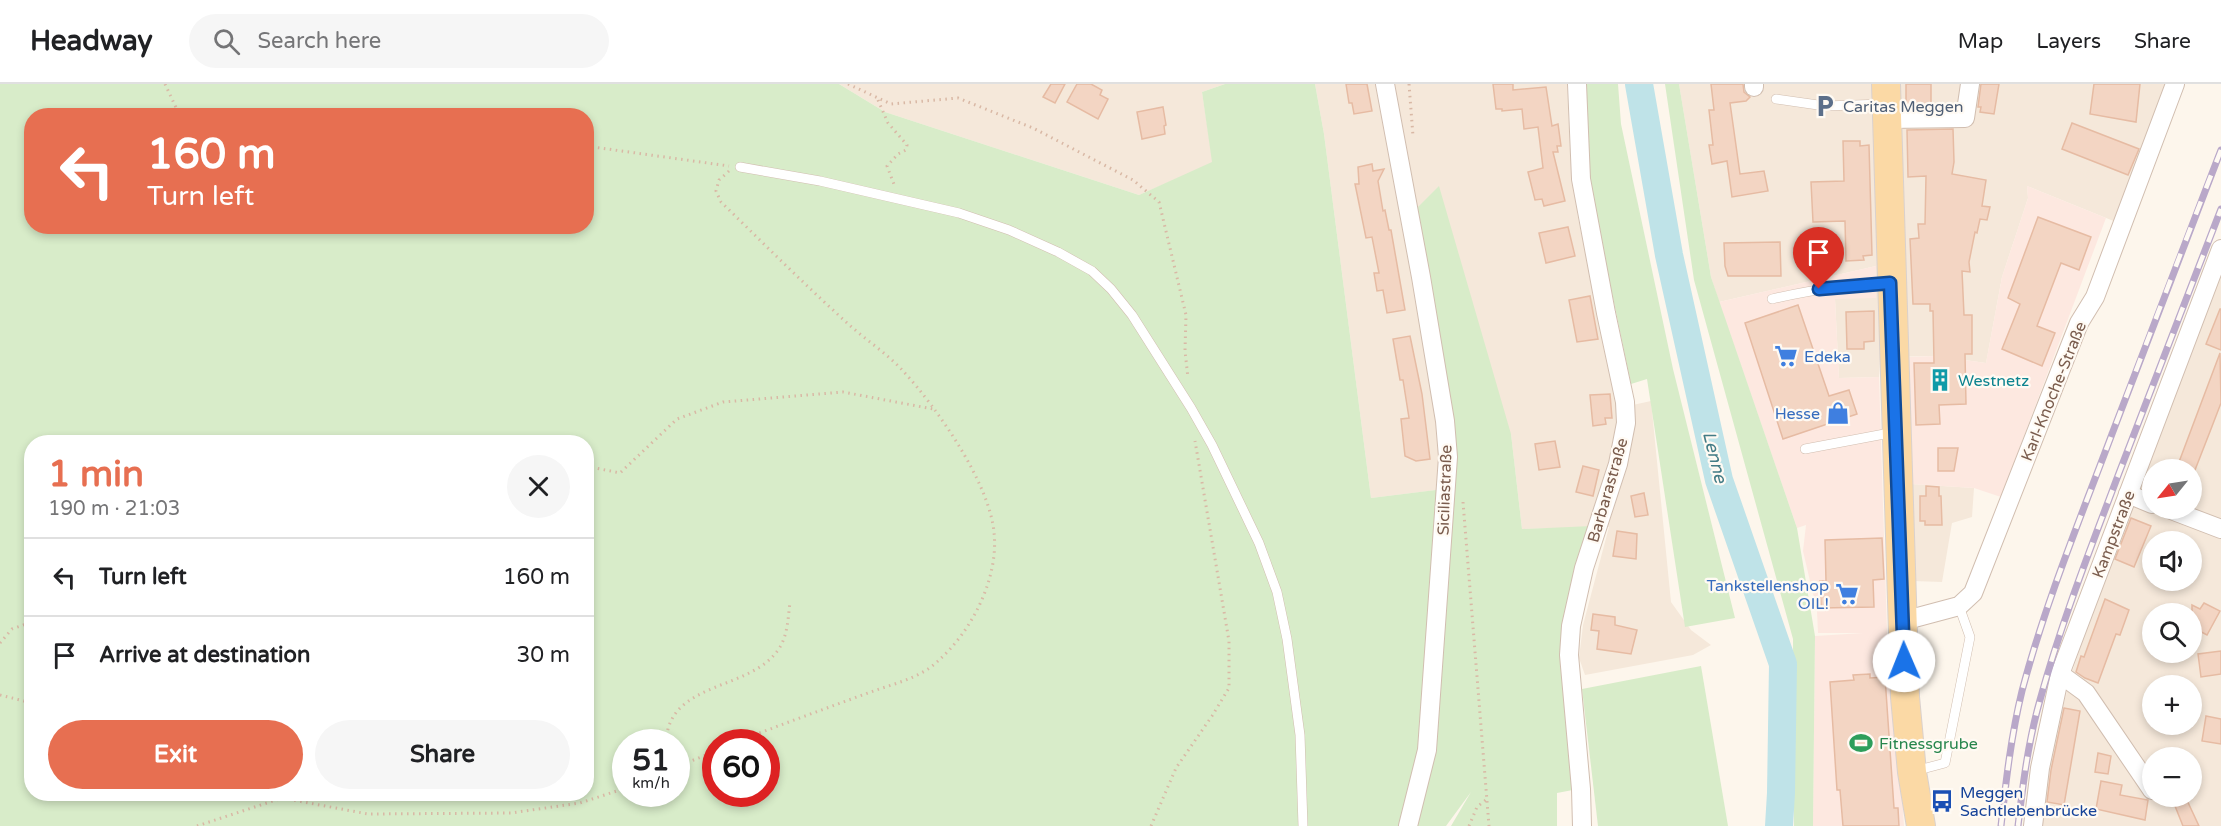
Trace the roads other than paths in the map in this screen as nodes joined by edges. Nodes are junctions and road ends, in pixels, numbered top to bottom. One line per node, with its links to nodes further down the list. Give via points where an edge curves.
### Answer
1 (1385, 84): 23 (street, Siciliastraße, via 1425,299 1448,457 1427,750)
2 (1577, 84): 24 (street, Barbarastraße, via 1581,179 1626,423 1618,464 1584,568 1571,626 1569,665)
3 (1970, 84): 6 (street, via 1965,118)
4 (2175, 84): 17 (street, Karl-Knoche-Straße, via 2095,297 2079,323 1981,578)
5 (1776, 99): 6 (lane, via 1825,106)
6 (1886, 102): 9 (main road)
7 (740, 167): 22 (lane, via 959,213 1058,252 1092,271 1111,289 1132,315 1212,445 1259,543 1277,592 1300,735)
8 (2221, 249): 13 (street, Kampstraße)
9 (1890, 283): 10 (lane, via 1802,291); 11 (main road)
10 (1772, 299)
11 (1896, 432): 12 (lane); 18 (main road)
12 (1805, 449)
13 (2128, 494): 14 (street); 19 (street, Kampstraße)
14 (2142, 500)
15 (2195, 519): 16 (street)
16 (2221, 529)
17 (1959, 606): 18 (street); 20 (lane, via 1970,637 1945,763)
18 (1903, 621): 20 (main road)
19 (2060, 674): 21 (street, via 2086,693); 26 (street, Kampstraße, via 2040,768)
20 (1912, 772): 25 (main road)
21 (2142, 775)
22 (1304, 826)
23 (1408, 826)
24 (1581, 826)
25 (1921, 826)
26 (2033, 826)

